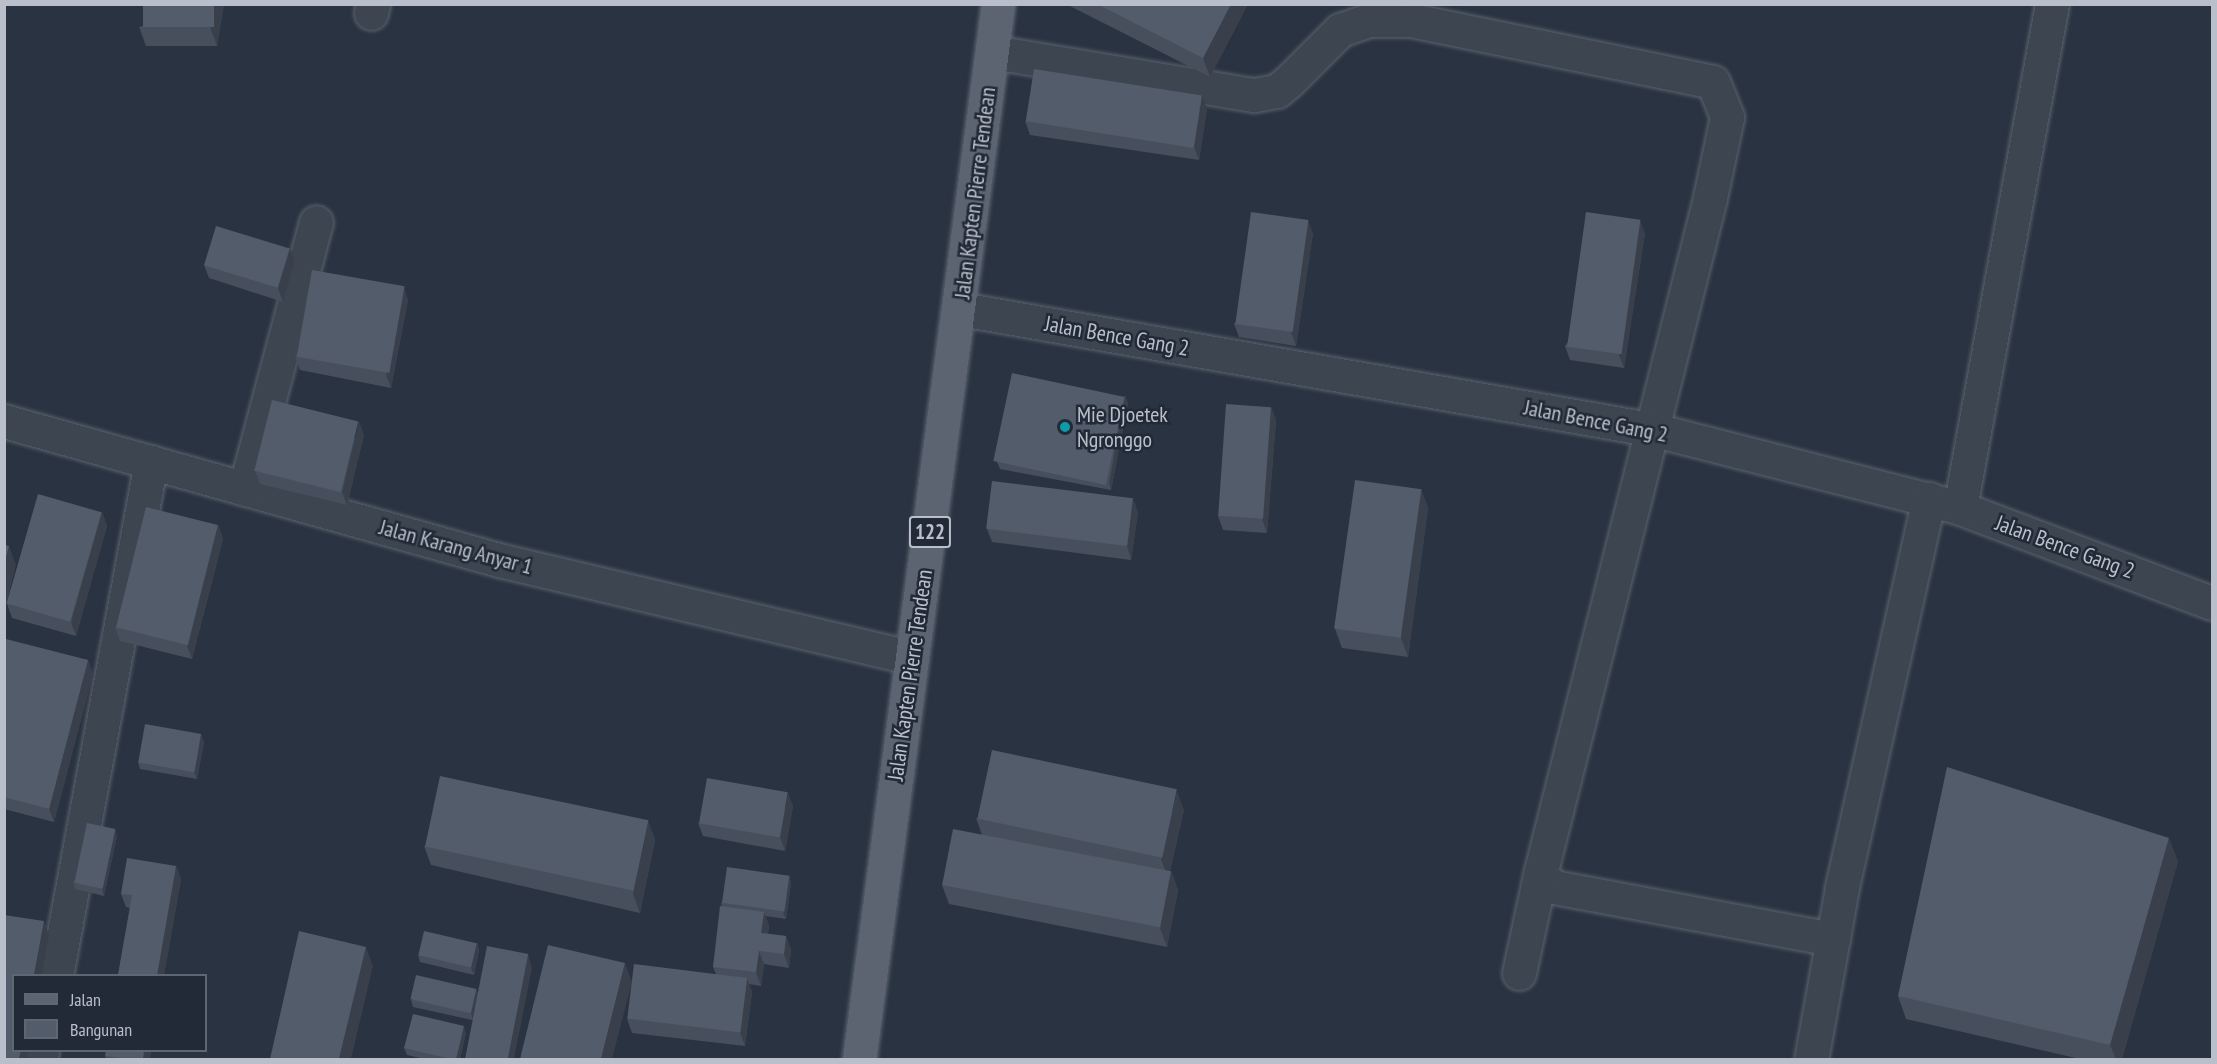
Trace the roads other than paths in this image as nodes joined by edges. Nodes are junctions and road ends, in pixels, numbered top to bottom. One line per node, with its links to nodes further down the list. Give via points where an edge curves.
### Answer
1 (998, 4): 3 (main road, Jalan Kapten Pierre Tendean / 122)
2 (2052, 4): 10 (street)
3 (993, 52): 5 (main road, Jalan Kapten Pierre Tendean / 122); 7 (street, via 1254,95 1277,91 1340,30 1369,20 1411,20 1713,82 1727,117)
4 (316, 222): 9 (street)
5 (962, 309): 7 (street, Jalan Bence Gang 2); 12 (main road, Jalan Kapten Pierre Tendean / 122)
6 (4, 421): 8 (street, Jalan Karang Anyar 1)
7 (1655, 430): 10 (street, Jalan Bence Gang 2); 13 (street)
8 (151, 462): 9 (street, Jalan Karang Anyar 1); 16 (street)
9 (245, 489): 12 (street, Jalan Karang Anyar 1, via 499,560)
10 (1945, 504): 11 (street, Jalan Bence Gang 2); 14 (street)
11 (2212, 603)
12 (912, 658): 17 (main road, Jalan Kapten Pierre Tendean / 122)
13 (1540, 874): 14 (street, via 1554,887); 15 (street)
14 (1833, 939): 18 (street)
15 (1519, 973)
16 (56, 974)
17 (859, 1059)
18 (1811, 1059)

